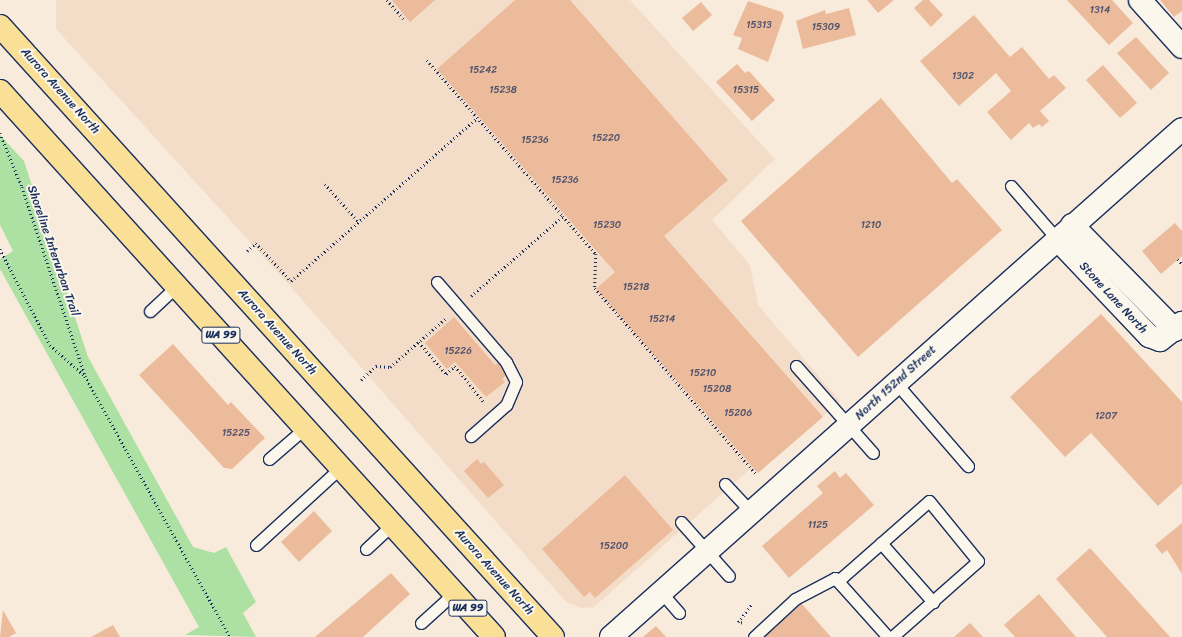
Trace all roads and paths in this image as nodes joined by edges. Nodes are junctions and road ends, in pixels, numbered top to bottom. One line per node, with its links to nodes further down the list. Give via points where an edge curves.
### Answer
1 (387, 0): 3 (path)
2 (1140, 0): 5 (street)
3 (404, 19)
4 (0, 26): 58 (highway, Aurora Avenue North)
5 (1182, 47)
6 (427, 60): 8 (path)
7 (0, 91): 21 (highway, WA 99)
8 (478, 118): 13 (path); 14 (path)
9 (1182, 129): 15 (street, North 152nd Street)
10 (0, 133): 27 (path, Shoreline Interurban Trail, via 24,194)
11 (325, 184): 14 (path)
12 (1011, 186): 15 (lane)
13 (563, 216): 22 (path); 38 (path, via 596,254 595,288)
14 (359, 222): 17 (path, via 291,281 256,243)
15 (1065, 232): 24 (street, Stone Lane North); 29 (street, North 152nd Street)
16 (0, 249): 27 (path, via 50,345)
17 (247, 251)
18 (1178, 259): 19 (path)
19 (1182, 264)
20 (437, 282): 22 (lane)
21 (177, 286): 23 (lane); 32 (highway, WA 99)
22 (458, 307): 25 (path); 33 (lane, via 506,362 516,382 506,405)
23 (150, 311)
24 (1178, 327)
25 (419, 342): 28 (path, via 390,367 376,366); 30 (path, via 446,374 455,366 485,401)
26 (796, 366): 31 (lane)
27 (85, 376): 56 (path)
28 (361, 380)
29 (896, 383): 31 (street, North 152nd Street); 36 (lane)
30 (480, 406)
31 (848, 425): 34 (lane); 40 (street, North 152nd Street)
32 (304, 428): 35 (lane); 37 (highway, WA 99)
33 (471, 436)
34 (873, 452)
35 (269, 459)
36 (968, 466)
37 (340, 468): 42 (highway, WA 99); 44 (lane)
38 (757, 476)
39 (725, 484): 40 (lane)
40 (750, 511): 46 (street, North 152nd Street)
41 (681, 522): 46 (lane)
42 (392, 525): 45 (lane); 50 (highway, WA 99)
43 (881, 543): 48 (lane); 51 (lane); 51 (lane, via 929,501 978,561)
44 (256, 545)
45 (366, 549)
46 (707, 551): 47 (lane); 49 (street, North 152nd Street)
47 (729, 576)
48 (838, 581): 60 (lane, via 835,578 795,600); 61 (lane)
49 (660, 591): 53 (lane); 59 (street, North 152nd Street)
50 (454, 593): 55 (lane); 57 (highway, WA 99)
51 (933, 602): 62 (lane)
52 (752, 604): 54 (path)
53 (679, 612)
54 (738, 622)
55 (421, 623)
56 (230, 637)
57 (494, 637)
58 (554, 637)
59 (610, 637)
60 (754, 637)
61 (888, 637)
62 (892, 637)

